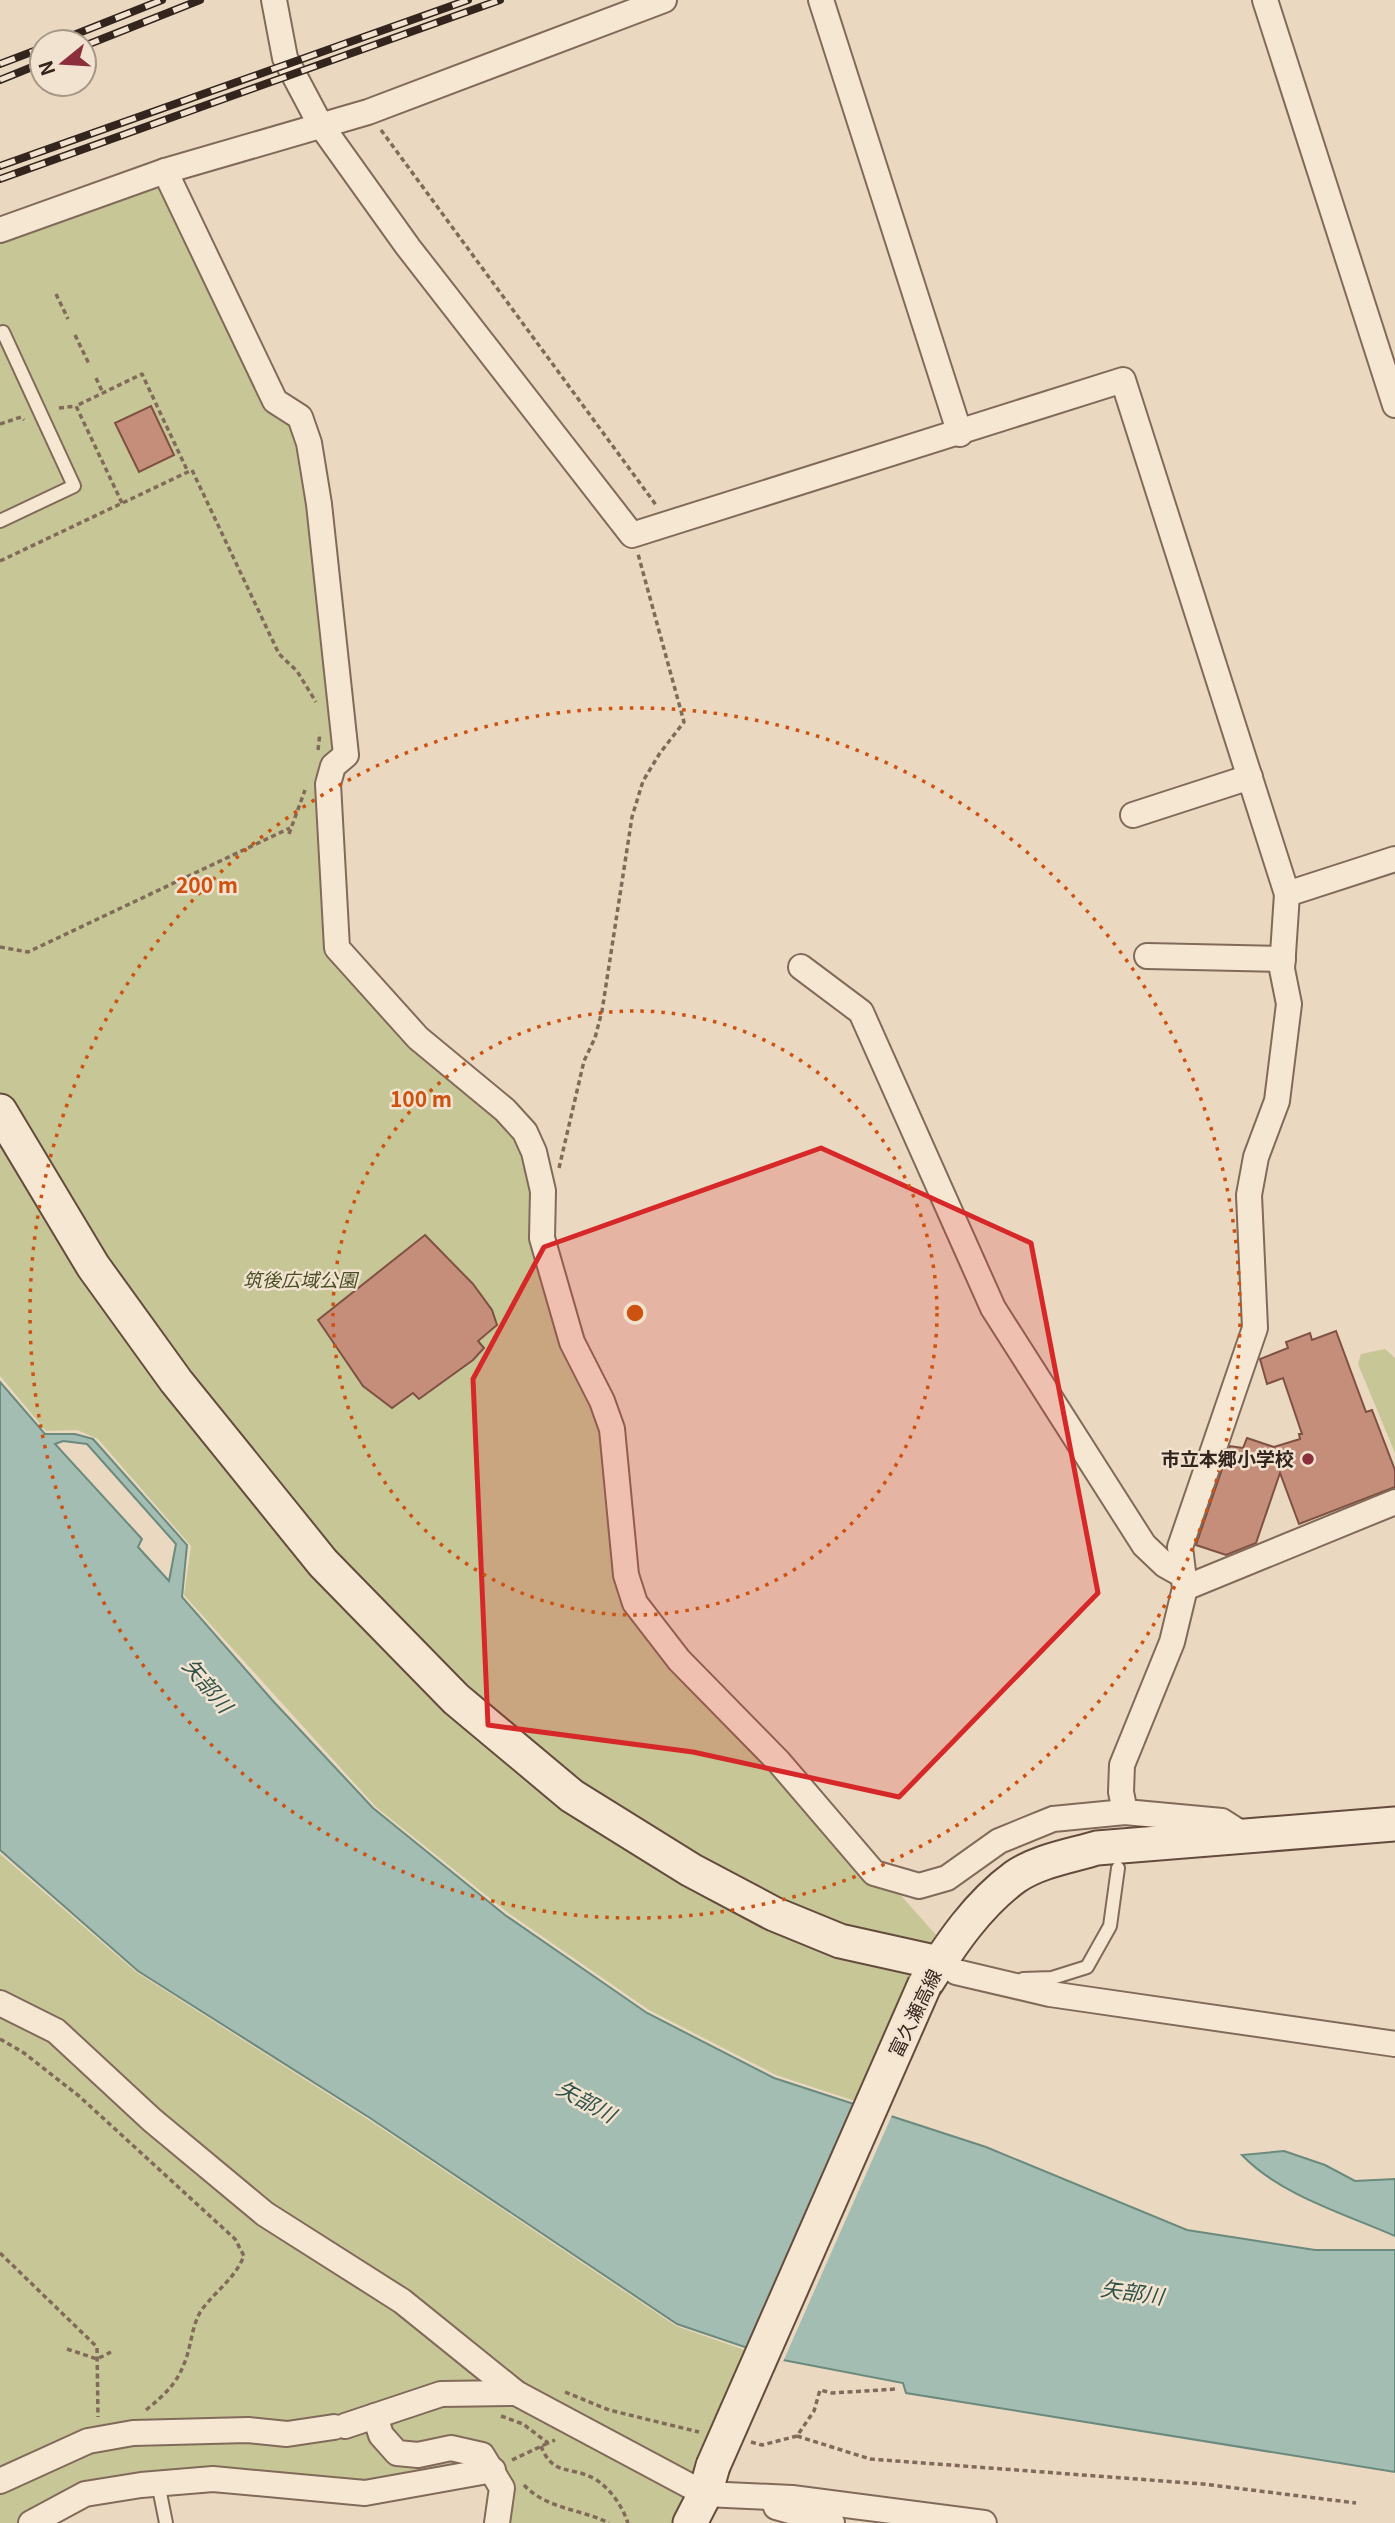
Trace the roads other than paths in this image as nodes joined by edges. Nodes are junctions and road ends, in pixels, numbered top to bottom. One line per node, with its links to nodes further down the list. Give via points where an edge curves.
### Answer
1 (274, 0): 5 (street, via 285,58)
2 (664, 0): 5 (street, via 363,113)
3 (821, 0): 10 (street)
4 (1265, 0): 9 (street)
5 (324, 123): 6 (street); 10 (street, via 408,247 632,535)
6 (165, 171): 7 (street); 22 (street, via 275,401 300,417 309,443 346,755 333,766 328,784 337,948 418,1038 525,1132 543,1191 542,1238 572,1342 612,1429 621,1542 635,1603 679,1660 779,1762 874,1873 919,1886 947,1878 999,1841 1053,1819)
7 (0, 230)
8 (3, 332): 11 (lane, via 75,486)
9 (1395, 405)
10 (960, 434): 12 (street, via 1123,380)
11 (0, 521)
12 (1250, 777): 13 (street); 15 (street)
13 (1133, 816)
14 (1395, 859): 15 (street)
15 (1287, 894): 17 (street)
16 (1147, 956): 17 (street)
17 (1283, 959): 21 (street, via 1289,1004 1277,1101 1256,1157 1249,1195 1255,1328 1180,1547)
18 (801, 967): 21 (street, via 861,1012 993,1308 1144,1545)
19 (0, 1111): 26 (street, via 93,1266 176,1381 323,1563 456,1699 572,1796 691,1870 774,1914)
20 (1395, 1502): 21 (street)
21 (1183, 1581): 22 (street, via 1172,1642 1122,1765)
22 (1125, 1818): 24 (street, via 1222,1821)
23 (1395, 1825): 24 (street, 富久瀬高線)
24 (1244, 1835): 26 (street, 富久瀬高線, via 1097,1848 1035,1867 989,1900 955,1939)
25 (1118, 1868): 27 (lane, via 1110,1926 1087,1967 1052,1978)
26 (940, 1973): 27 (street); 32 (street, 富久瀬高線, bridge)
27 (988, 1980): 29 (street, via 1050,1994)
28 (0, 2003): 30 (street, via 56,2031 152,2120 265,2214 402,2301)
29 (1395, 2044)
30 (516, 2393): 31 (street, via 441,2394); 32 (street)
31 (375, 2416): 33 (street, via 381,2435 397,2453 418,2455 451,2448 482,2455); 34 (street, via 340,2427 287,2434 248,2430 133,2433 88,2441)
32 (709, 2465): 36 (street); 40 (street, 富久瀬高線)
33 (502, 2469): 35 (street, via 365,2493 213,2479); 39 (street)
34 (0, 2481)
35 (158, 2483): 37 (street, via 85,2494); 38 (lane)
36 (745, 2498): 41 (street); 42 (street, via 792,2498)
37 (31, 2523)
38 (166, 2523)
39 (497, 2523)
40 (690, 2523)
41 (832, 2523)
42 (984, 2523)

